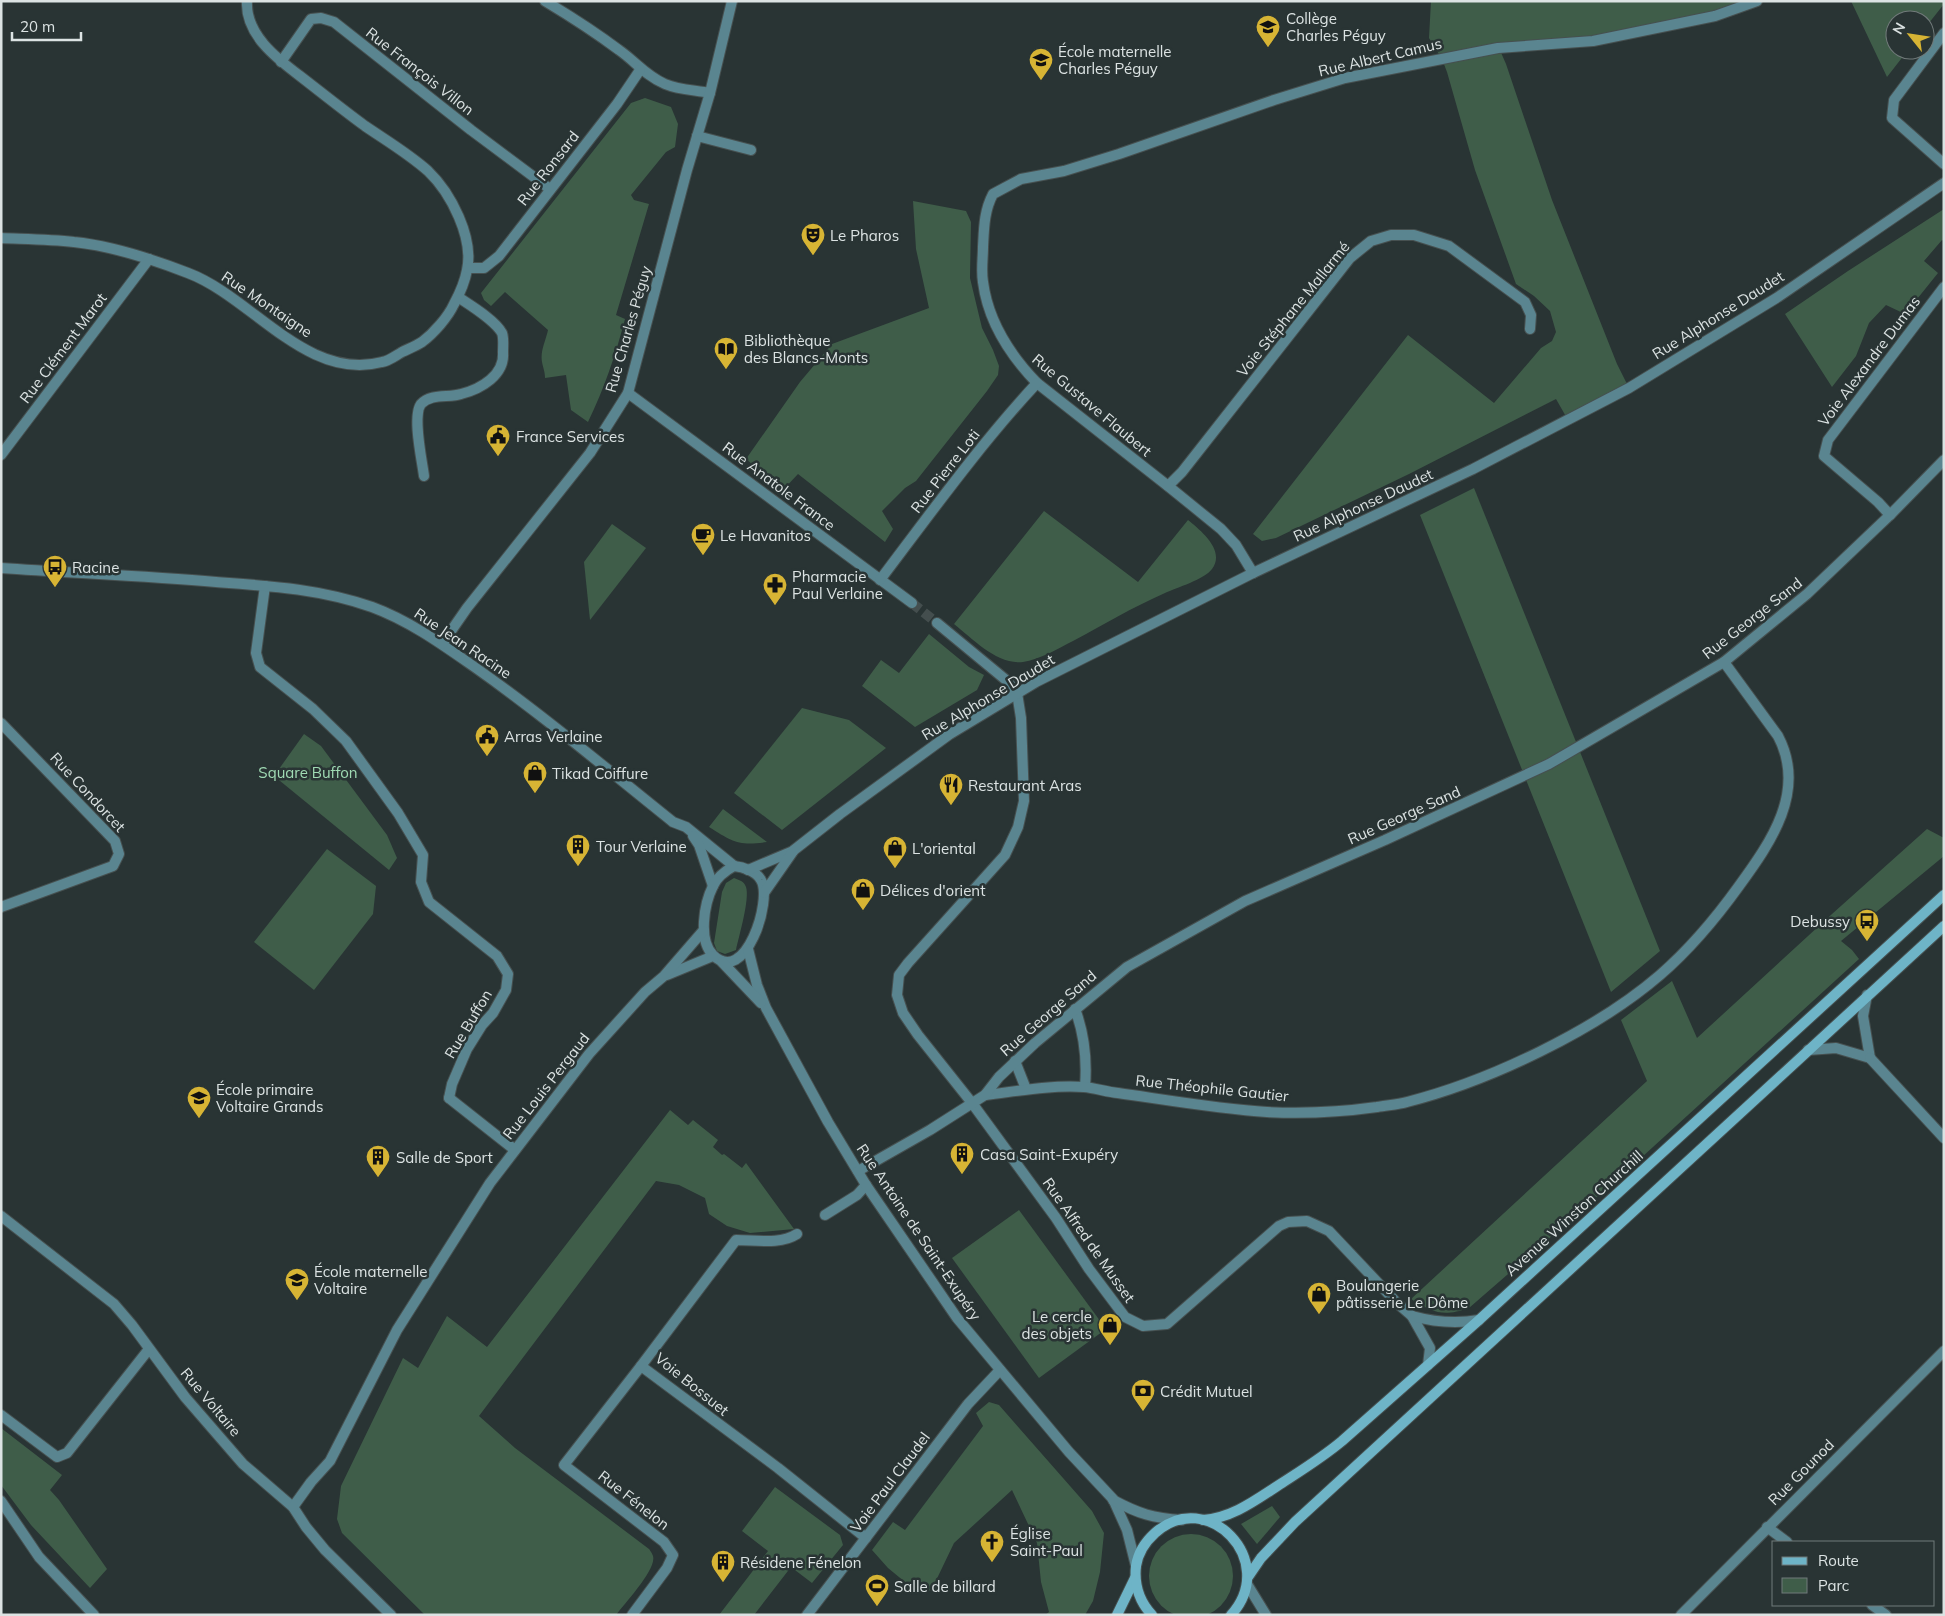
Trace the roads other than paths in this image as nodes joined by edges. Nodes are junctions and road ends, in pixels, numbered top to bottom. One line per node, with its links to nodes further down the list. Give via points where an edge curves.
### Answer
1 (247, 1): 6 (street, Rue Montaigne, via 249,21)
2 (545, 1): 7 (street, via 619,50)
3 (732, 1): 8 (street, Rue Charles Péguy)
4 (1757, 1): 14 (street, Rue Albert Camus, via 1715,16 1593,41 1498,48 1345,78 1119,154 1064,171 1020,179)
5 (1944, 33): 11 (street, via 1894,100 1892,118)
6 (281, 62): 13 (street, Rue François Villon, via 311,19 334,22); 17 (street, Rue Montaigne, via 407,154 444,188 458,212 466,239)
7 (640, 70): 8 (street, via 664,84); 13 (street, Rue Ronsard)
8 (710, 93): 9 (street, Rue Charles Péguy)
9 (697, 136): 10 (street); 22 (street, Rue Charles Péguy)
10 (751, 150)
11 (1944, 164)
12 (1944, 183): 29 (street, Rue Alphonse Daudet, via 1778,297 1629,388 1473,469)
13 (550, 189): 17 (street, Rue Ronsard, via 499,256 484,268)
14 (993, 194): 21 (street, Rue Gustave Flaubert, via 984,218 982,281 998,331 1019,364)
15 (1, 238): 16 (street, Rue Montaigne, via 75,242)
16 (149, 260): 19 (street, Rue Montaigne, via 191,274 218,288 292,342 322,358 343,364 384,362 422,342 450,313); 23 (street, Rue Clément Marot)
17 (468, 268): 19 (street, Rue Montaigne)
18 (1944, 287): 27 (street, Voie Alexandre Dumas, via 1828,440 1824,456)
19 (458, 297): 25 (street, via 483,314 502,334 504,362 497,374 480,386 461,395 432,397 421,404 417,417)
20 (1530, 328): 26 (street, Voie Stéphane Mallarmé, via 1531,314 1525,302 1449,246 1414,235 1391,235 1371,241 1350,258)
21 (1037, 383): 26 (street, Rue Gustave Flaubert); 30 (street, Rue Pierre Loti, via 1020,400)
22 (628, 393): 30 (street, Rue Anatole France); 34 (street, Rue Charles Péguy, via 590,453)
23 (1, 455)
24 (1944, 460): 27 (street, Rue George Sand)
25 (424, 476)
26 (1168, 486): 29 (street, Rue Gustave Flaubert, via 1221,529 1236,545)
27 (1890, 515): 35 (street, Rue George Sand, via 1807,594)
28 (1, 568): 31 (street, Rue Jean Racine)
29 (1253, 573): 36 (street, Rue Alphonse Daudet)
30 (880, 580): 32 (street, Rue Anatole France)
31 (265, 586): 34 (street, Rue Jean Racine, via 297,588 373,607 405,621); 62 (street, Rue Buffon, via 256,653 260,667 313,709 352,749 398,813 423,855 420,882 429,902 497,956 508,974 506,990 468,1049 449,1098)
32 (912, 603)
33 (937, 623): 36 (street, via 1006,680)
34 (442, 644): 38 (street, Rue Jean Racine, via 540,715 672,822)
35 (1724, 662): 53 (street, Rue George Sand, via 1548,764 1245,901 1127,967); 57 (street, Rue Théophile Gautier, via 1783,746 1788,791 1782,814 1756,863 1718,914 1660,975 1606,1014 1507,1066 1405,1103 1343,1111 1268,1112)
36 (1017, 694): 39 (street, Rue Alphonse Daudet, via 926,751); 60 (street, Rue Alfred de Musset, via 1024,801 1018,827 1005,855 899,975 897,995 903,1013)
37 (1, 723): 45 (street, Rue Condorcet, via 116,841 119,854 113,866)
38 (686, 827): 40 (street, Rue Jean Racine); 42 (street, Rue Jean Racine, via 699,845)
39 (794, 850): 41 (street, Rue Alphonse Daudet); 43 (street, Rue Alphonse Daudet)
40 (734, 866): 41 (street); 42 (street, via 720,875)
41 (748, 870): 43 (street, via 761,880)
42 (713, 886): 47 (street)
43 (764, 892): 48 (street, via 758,924)
44 (1944, 895): 69 (main road, Avenue Winston Churchill)
45 (1, 907)
46 (1944, 926): 51 (main road)
47 (703, 931): 49 (street, via 705,946); 50 (street, Rue Louis Pergaud)
48 (748, 949): 49 (street, via 732,961); 52 (street, Rue Antoine de Saint-Exupéry)
49 (718, 959): 50 (street, Rue Louis Pergaud); 52 (street, Rue Antoine de Saint-Exupéry)
50 (664, 976): 62 (street, Rue Louis Pergaud, via 645,992 589,1054)
51 (1867, 995): 54 (main road); 55 (street, via 1863,1016)
52 (766, 1008): 63 (street, Rue Antoine de Saint-Exupéry)
53 (1075, 1009): 56 (street, Rue George Sand); 57 (street, via 1082,1034)
54 (1808, 1050): 55 (street, via 1836,1048); 85 (main road, via 1295,1522 1260,1558)
55 (1870, 1058): 61 (street)
56 (1015, 1062): 58 (street); 59 (street, Rue George Sand)
57 (1085, 1088): 58 (street, Rue Théophile Gautier)
58 (1026, 1089): 59 (street, Rue Théophile Gautier)
59 (984, 1095): 60 (street, Rue George Sand)
60 (972, 1103): 63 (street, Rue George Sand); 68 (street, Rue Alfred de Musset, via 1125,1317 1143,1326 1167,1324 1279,1226 1298,1221 1314,1223 1329,1231)
61 (1944, 1138)
62 (515, 1150): 78 (street, Rue Louis Pergaud, via 460,1227 397,1330 330,1461)
63 (858, 1172): 64 (street, Rue Antoine de Saint-Exupéry)
64 (866, 1185): 65 (street, via 857,1195); 74 (street, Rue Antoine de Saint-Exupéry, via 957,1318)
65 (825, 1215)
66 (1, 1216): 70 (street, Rue Voltaire, via 114,1304)
67 (794, 1236): 73 (street, Voie Bossuet, via 775,1241 736,1240)
68 (1412, 1316): 69 (street, via 1446,1322); 72 (street, via 1430,1348)
69 (1479, 1320): 72 (main road, Avenue Winston Churchill)
70 (149, 1349): 75 (street, via 94,1420 62,1455 57,1457); 78 (street, Rue Voltaire, via 185,1397 243,1464)
71 (1944, 1351): 81 (street, Rue Gounod)
72 (1428, 1365): 80 (main road, Avenue Winston Churchill, via 1318,1459 1238,1511)
73 (641, 1366): 82 (street, Voie Bossuet); 89 (street, Rue Fénelon, via 564,1465 664,1542 673,1555 668,1568)
74 (1000, 1370): 76 (street, Rue Antoine de Saint-Exupéry); 82 (street, Voie Paul Claudel, via 968,1404)
75 (1, 1415)
76 (1113, 1499): 79 (street, via 1136,1513); 84 (street, via 1134,1552)
77 (1, 1501): 87 (street, via 39,1557)
78 (293, 1507): 88 (street, Rue Voltaire, via 325,1550)
79 (1183, 1520): 80 (main road); 84 (main road, via 1164,1526 1149,1539 1139,1557)
80 (1203, 1520): 85 (main road, via 1222,1528 1236,1542 1244,1555)
81 (1767, 1527): 83 (street); 95 (street, Rue Gounod)
82 (866, 1538): 90 (street, Voie Paul Claudel)
83 (1786, 1541)
84 (1136, 1573): 91 (main road); 92 (main road, via 1140,1596)
85 (1247, 1580): 93 (main road, via 1243,1598); 94 (street)
86 (1873, 1606): 96 (street)
87 (94, 1615)
88 (391, 1615)
89 (632, 1615)
90 (807, 1615)
91 (1117, 1615)
92 (1152, 1615)
93 (1231, 1615)
94 (1266, 1615)
95 (1681, 1615)
96 (1886, 1615)

